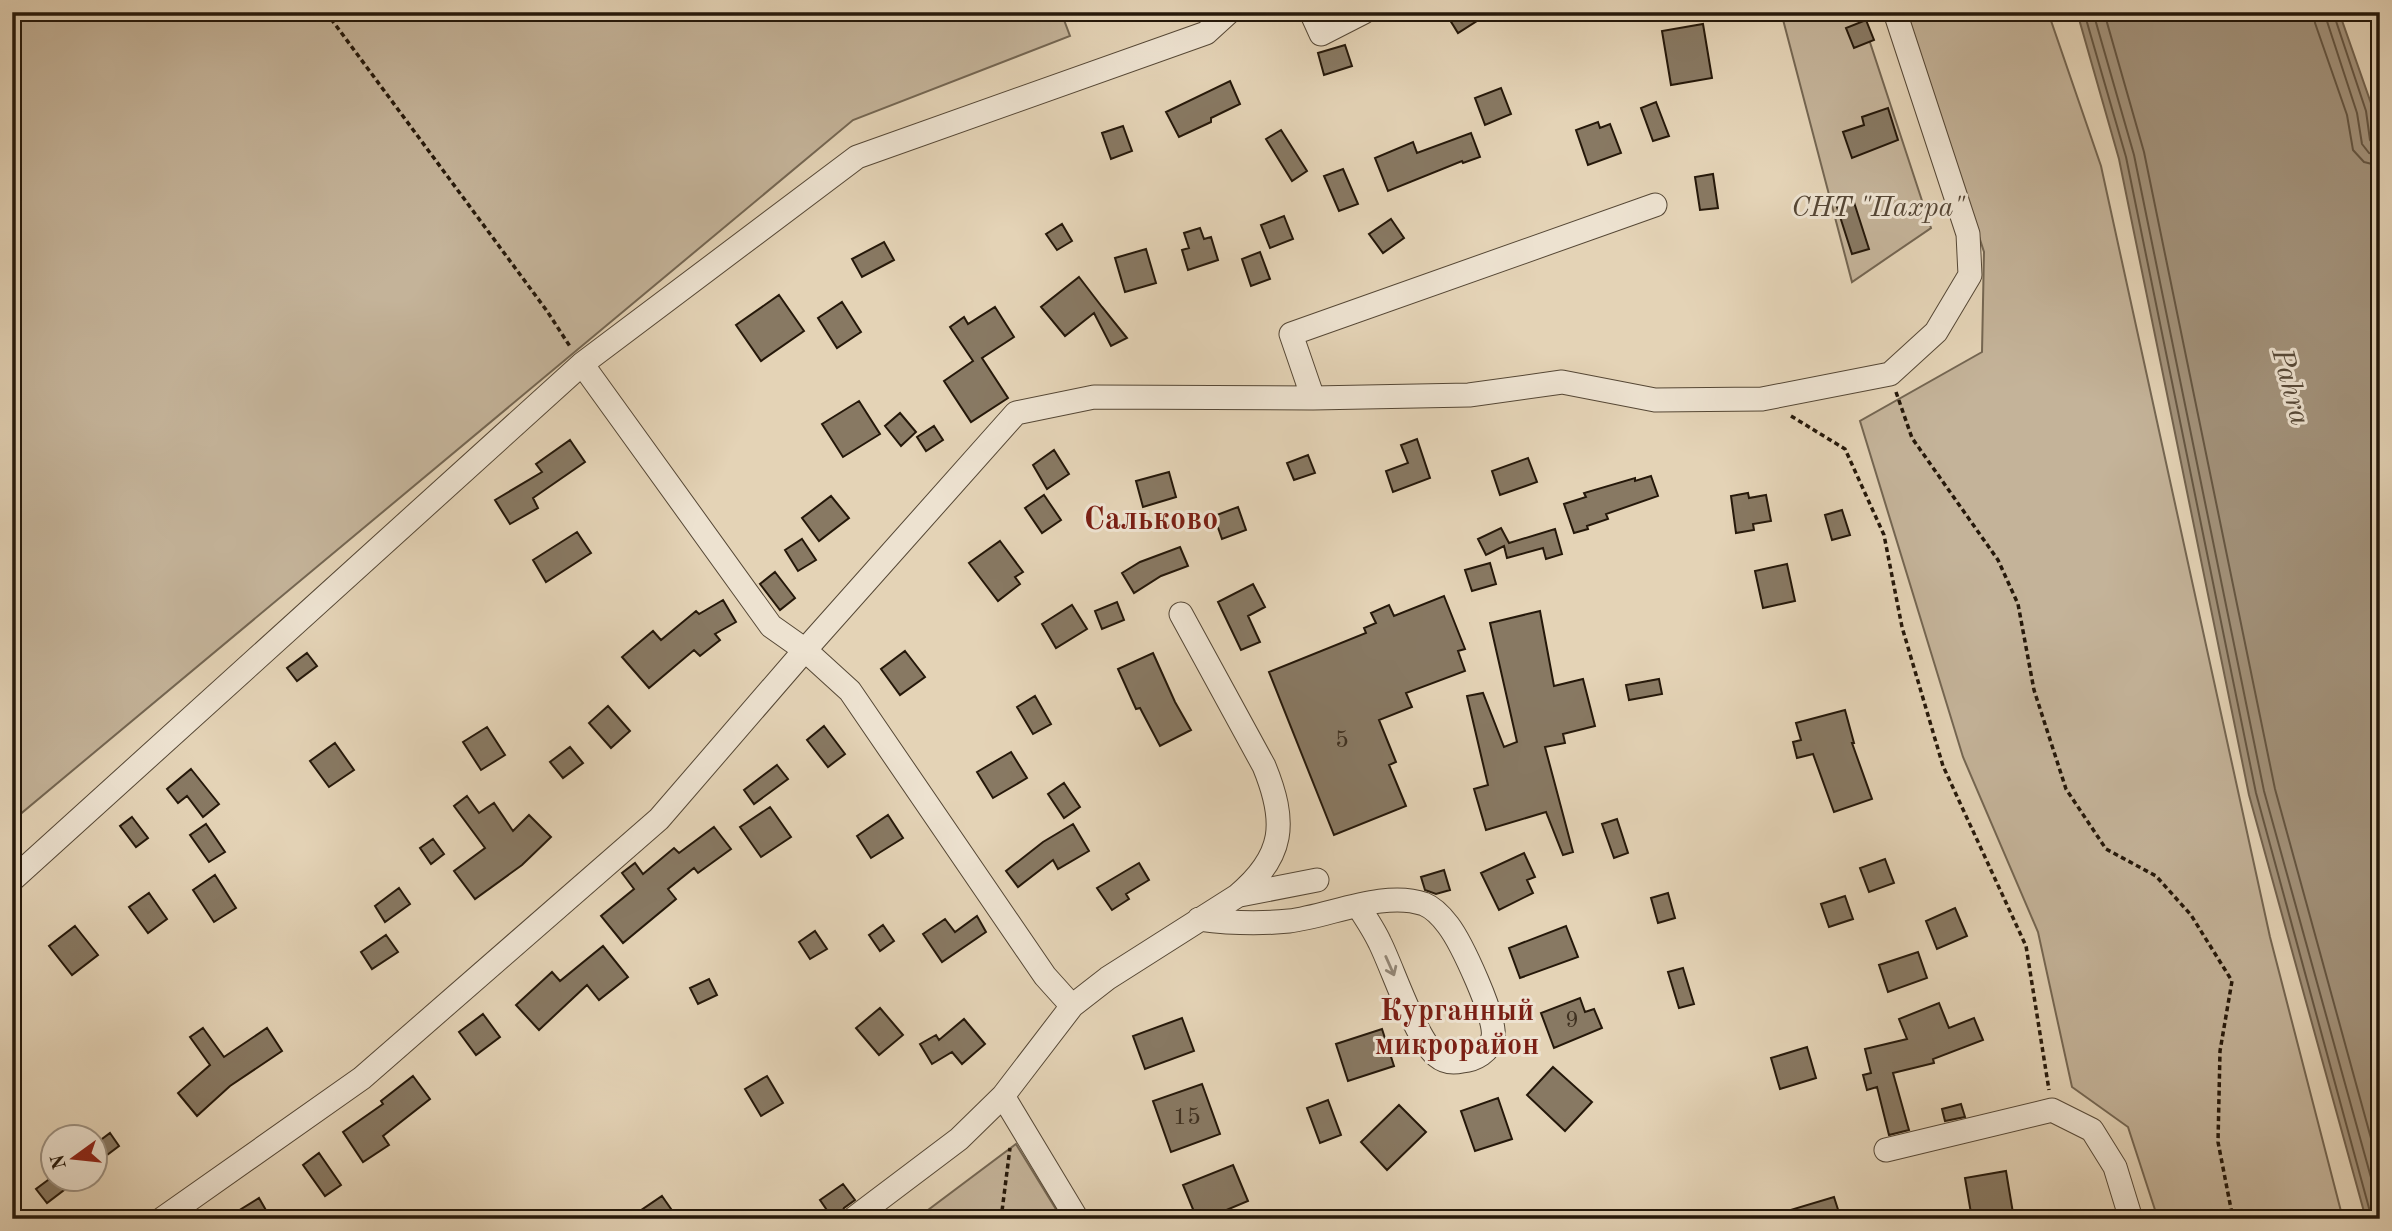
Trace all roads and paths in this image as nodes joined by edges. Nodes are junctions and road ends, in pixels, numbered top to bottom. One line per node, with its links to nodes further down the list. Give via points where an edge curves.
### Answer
1 (326, 12): 9 (path)
2 (1229, 12): 9 (street, via 1206,33 857,158)
3 (1311, 12): 4 (street, via 1321,34)
4 (1364, 12)
5 (1895, 12): 10 (street, via 1968,234 1969,275 1936,332)
6 (2372, 12): 7 (path)
7 (2380, 30)
8 (1655, 205): 11 (street, via 1290,334)
9 (582, 364): 14 (street, via 771,626); 15 (street)
10 (1890, 374): 12 (street); 29 (path, via 1912,438 1998,560 2018,604 2034,690 2066,789 2106,849 2156,876 2191,915 2232,981 2220,1051 2218,1142)
11 (1314, 398): 12 (street, via 1469,395 1562,382 1655,400); 14 (street, via 1094,397 1016,413)
12 (1762, 399): 22 (path, via 1845,449 1884,536 1902,626 1943,766 2026,946)
13 (1181, 614): 17 (street, via 1264,766 1276,803 1280,830 1275,850 1255,881)
14 (805, 650): 20 (street, via 850,691 1045,976); 24 (street, via 659,818 362,1078)
15 (12, 880)
16 (1317, 880): 17 (street)
17 (1237, 896): 19 (street)
18 (1358, 906): 18 (street, one-way to 18, via 1419,1032 1436,1055 1458,1062 1485,1052 1493,1036 1490,1016 1460,946 1439,915 1427,905 1411,901); 19 (street, via 1270,922)
19 (1199, 919): 20 (street)
20 (1072, 1006): 21 (street)
21 (1009, 1106): 25 (street); 26 (path); 27 (street)
22 (2052, 1110): 23 (street); 28 (street, via 2092,1130 2115,1167)
23 (1886, 1150)
24 (162, 1219)
25 (853, 1219)
26 (1001, 1219)
27 (1077, 1219)
28 (2130, 1219)
29 (2233, 1219)

